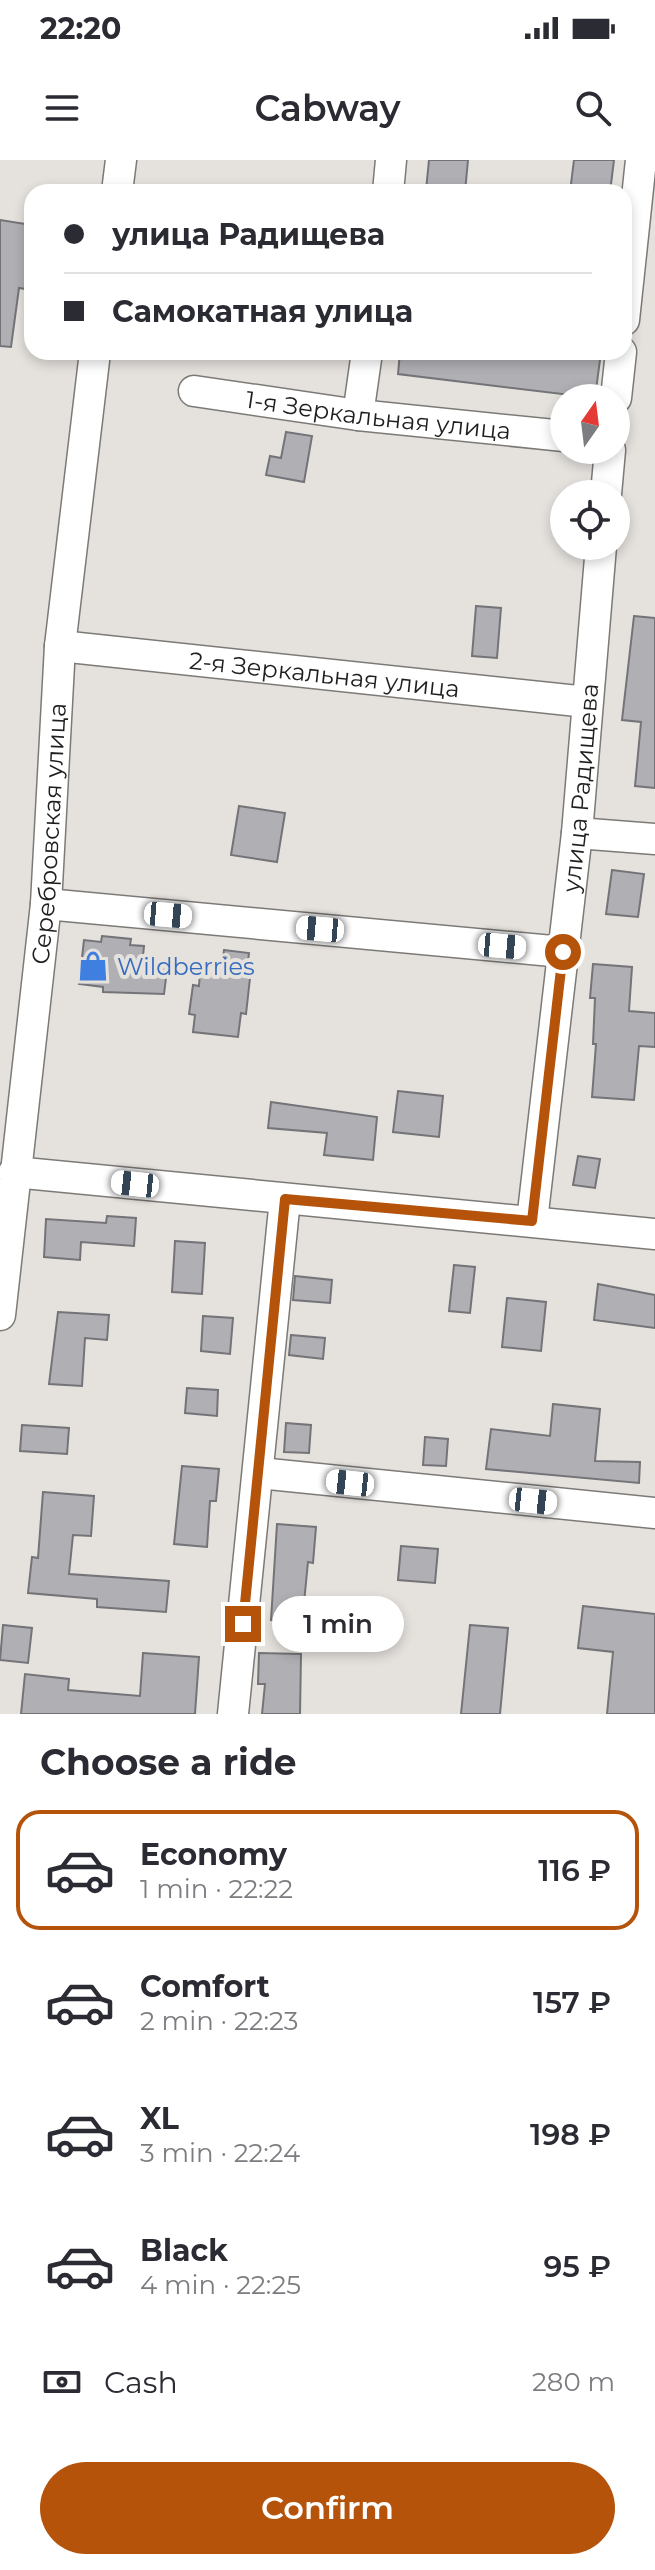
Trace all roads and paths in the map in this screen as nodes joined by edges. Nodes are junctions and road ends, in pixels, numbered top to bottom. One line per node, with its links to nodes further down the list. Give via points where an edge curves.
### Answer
1 (121, 160): 4 (street)
2 (391, 160): 5 (street)
3 (641, 160): 6 (street)
4 (118, 184)
5 (389, 184)
6 (632, 245)
7 (94, 360): 15 (street, Серебровская улица)
8 (366, 360): 12 (street)
9 (620, 360): 10 (street)
10 (618, 384)
11 (194, 391): 12 (street, 1-я Зеркальная улица)
12 (358, 415): 13 (street, 1-я Зеркальная улица)
13 (550, 435)
14 (600, 560): 16 (street, улица Радищева)
15 (60, 646): 16 (street, 2-я Зеркальная улица); 19 (street, Серебровская улица)
16 (587, 702): 17 (street, улица Радищева)
17 (577, 833): 18 (street); 20 (street, улица Радищева)
18 (655, 839)
19 (46, 904): 20 (street); 21 (street, Серебровская улица)
20 (563, 952): 23 (street, улица Радищева)
21 (14, 1172): 22 (street); 25 (street, Серебровская улица)
22 (285, 1199): 23 (street); 26 (street)
23 (532, 1221): 24 (street)
24 (655, 1234)
25 (0, 1315)
26 (259, 1473): 27 (street); 28 (street)
27 (655, 1513)
28 (233, 1714)

